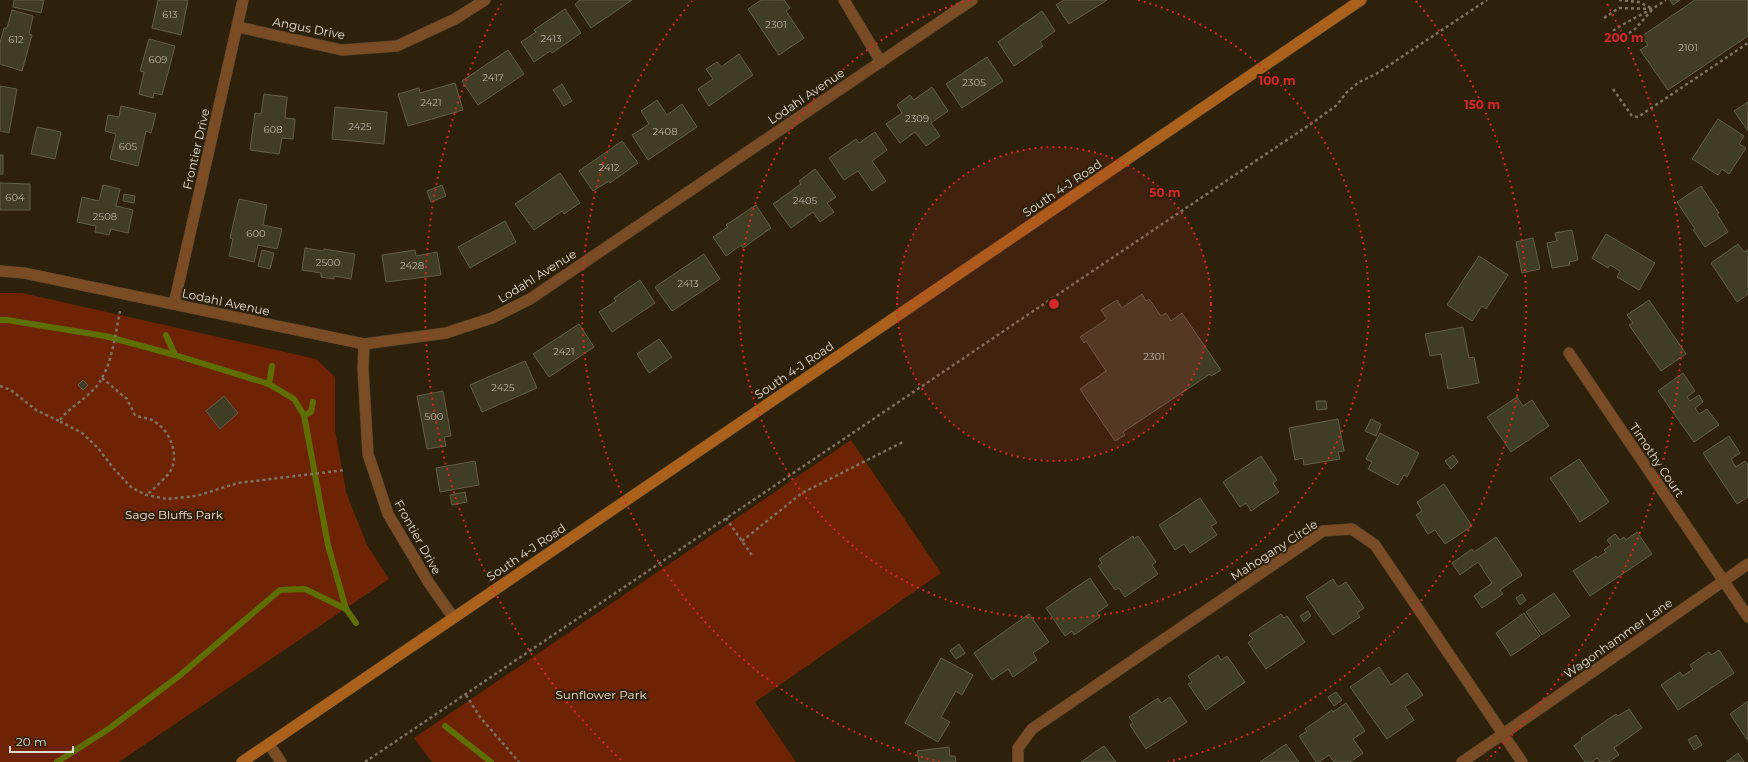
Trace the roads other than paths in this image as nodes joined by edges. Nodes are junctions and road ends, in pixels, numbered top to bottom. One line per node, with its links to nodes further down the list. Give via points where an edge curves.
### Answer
1 (243, 0): 6 (street, Frontier Drive)
2 (485, 0): 6 (street, Angus Drive, via 456,19 397,46 342,50)
3 (844, 0): 7 (street)
4 (972, 0): 7 (street, Lodahl Avenue)
5 (1361, 0): 14 (main road, South 4-J Road)
6 (238, 27): 9 (street, Frontier Drive)
7 (881, 62): 10 (street, Lodahl Avenue, via 530,299 492,318 446,333)
8 (0, 271): 9 (street, Lodahl Avenue, via 24,273)
9 (174, 304): 10 (street, Lodahl Avenue)
10 (364, 344): 14 (street, Frontier Drive, via 368,454 388,514 429,583)
11 (1569, 354): 13 (street, Timothy Court)
12 (1748, 564): 13 (street, Wagonhammer Lane)
13 (1724, 581): 15 (street, Timothy Court); 16 (street, Wagonhammer Lane)
14 (453, 617): 17 (main road, South 4-J Road)
15 (1748, 617)
16 (1503, 734): 20 (street, Mahogany Circle, via 1374,546 1352,529 1323,531 1032,729 1018,748); 21 (street); 22 (street, Mahogany Circle)
17 (269, 744): 18 (main road, South 4-J Road); 19 (street)
18 (242, 762)
19 (281, 762)
20 (1018, 762)
21 (1462, 762)
22 (1522, 762)

